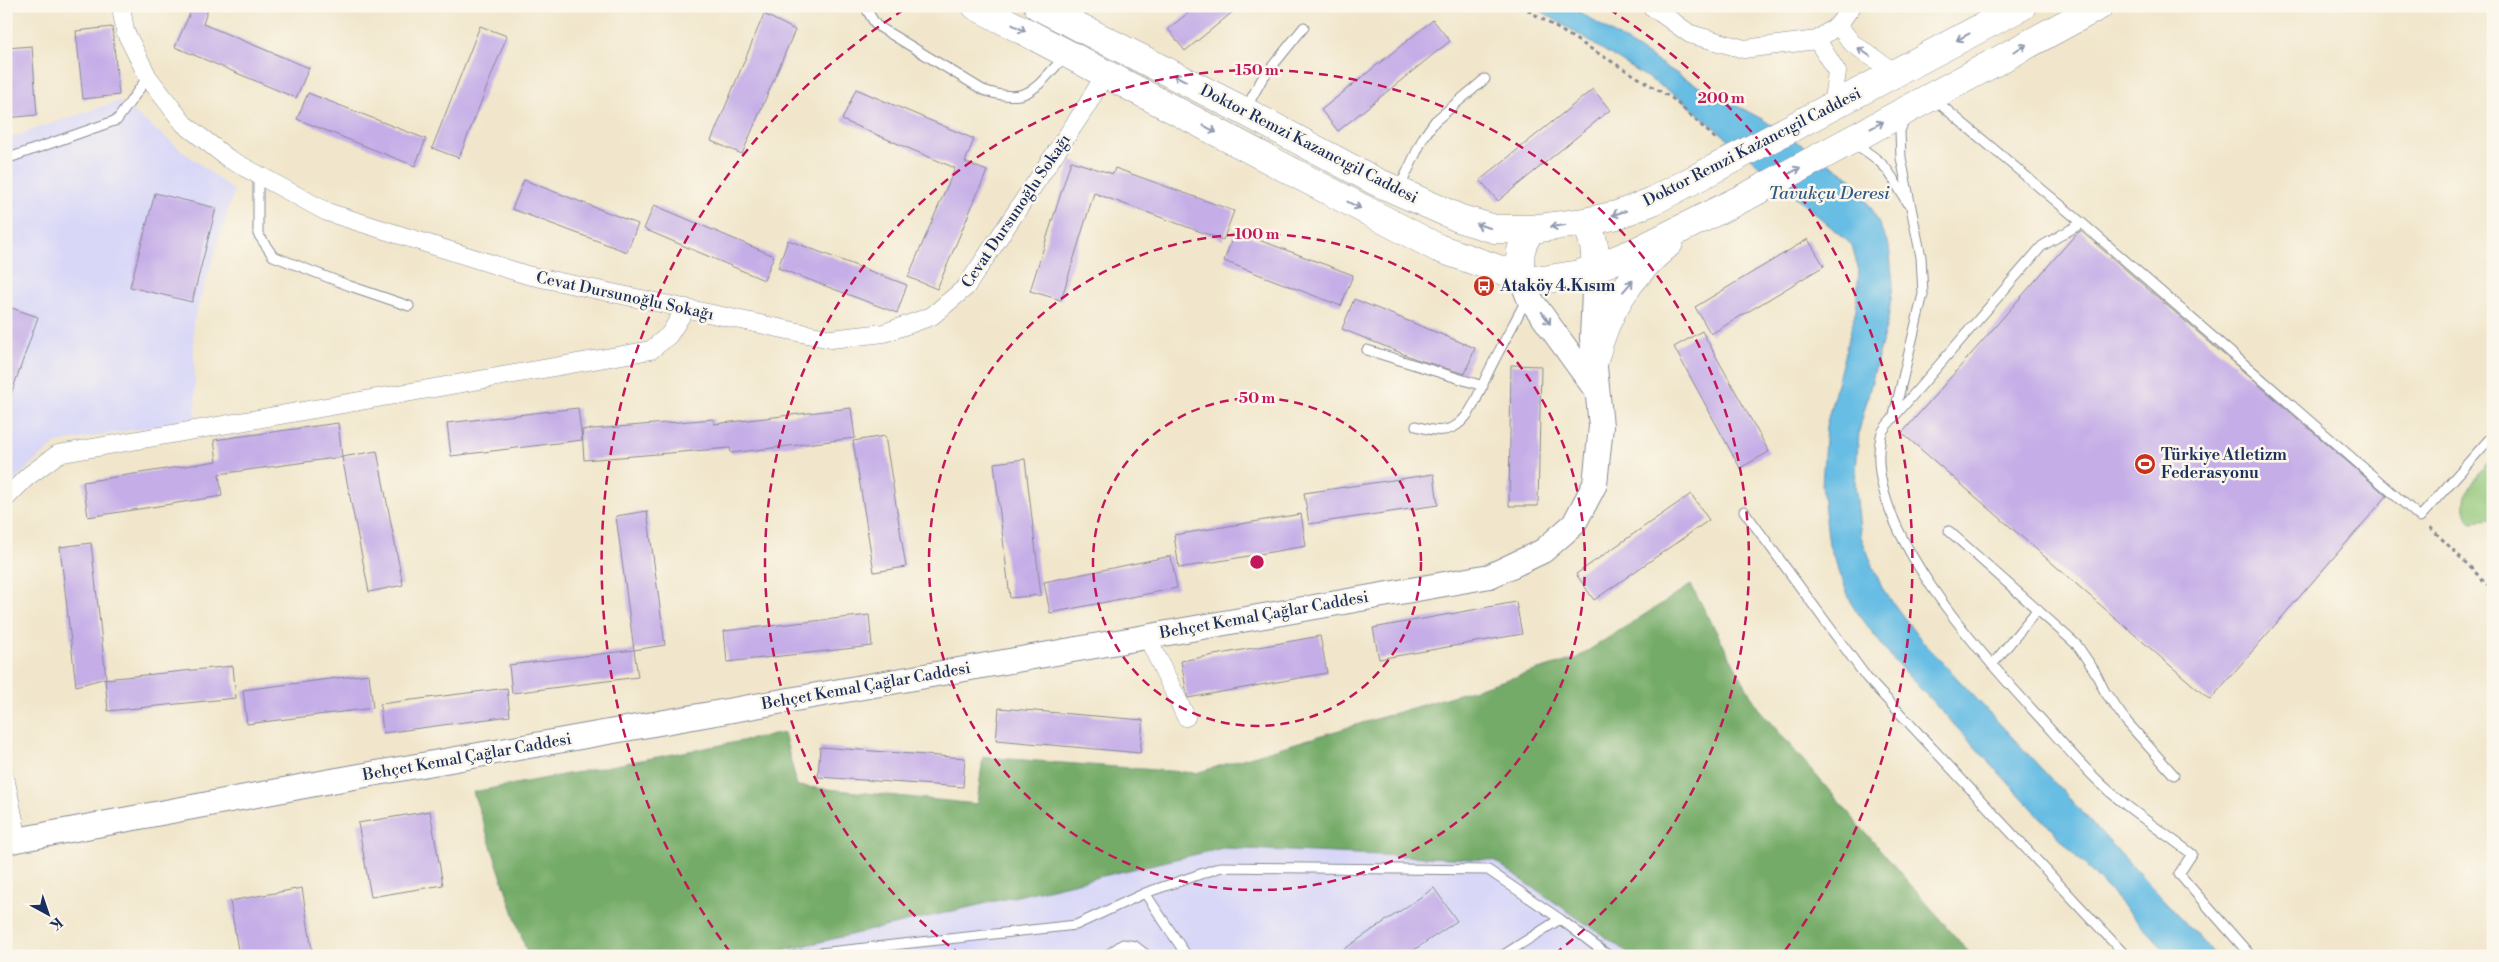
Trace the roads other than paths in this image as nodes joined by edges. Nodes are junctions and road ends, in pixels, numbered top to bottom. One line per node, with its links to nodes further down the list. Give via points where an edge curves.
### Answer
1 (120, 6): 15 (street, Cevat Dursunoğlu Sokağı, via 125,31)
2 (872, 6): 12 (lane, via 868,12 876,25 983,90 1002,97 1026,94)
3 (976, 6): 12 (main road, Doktor Remzi Kazancıgil Caddesi, one-way to 12)
4 (1038, 6): 18 (main road, Doktor Remzi Kazancıgil Caddesi, one-way to 4)
5 (1651, 6): 11 (street, via 1690,34 1744,49)
6 (1852, 6): 9 (street)
7 (2022, 6): 13 (main road, Doktor Remzi Kazancıgil Caddesi, one-way to 13)
8 (2099, 6): 17 (main road, one-way to 8)
9 (1838, 25): 11 (street); 13 (street, one-way to 9, via 1852,43)
10 (1304, 27): 18 (lane, via 1262,79)
11 (1817, 40): 19 (street, via 1837,72)
12 (1067, 53): 14 (main road, Doktor Remzi Kazancıgil Caddesi)
13 (1895, 73): 19 (main road, Doktor Remzi Kazancıgil Caddesi)
14 (1105, 74): 30 (main road, Doktor Remzi Kazancıgil Caddesi, one-way to 30, via 1438,248); 32 (street, Cevat Dursunoğlu Sokağı, via 966,287 932,316 884,333 831,339)
15 (148, 77): 21 (lane, via 117,120); 22 (street, Cevat Dursunoğlu Sokağı, via 184,124 229,159)
16 (1485, 80): 23 (lane, via 1435,121 1423,138)
17 (1924, 99): 20 (main road, one-way to 17); 24 (lane, via 1906,116 1900,131); 27 (lane, via 1941,103)
18 (1244, 111): 23 (main road, Doktor Remzi Kazancıgil Caddesi)
19 (1824, 111): 26 (main road, Doktor Remzi Kazancıgil Caddesi, one-way to 26, via 1653,201)
20 (1842, 145): 24 (lane, via 1882,162 1895,179); 25 (main road, Doktor Remzi Kazancıgil Caddesi, one-way to 20)
21 (6, 159)
22 (258, 175): 31 (lane, via 258,234 273,256); 32 (street, Cevat Dursunoğlu Sokağı, via 327,212 527,275)
23 (1398, 191): 28 (main road, Doktor Remzi Kazancıgil Caddesi, one-way to 23, via 1495,229 1461,219)
24 (1910, 210): 37 (lane, via 1920,257 1923,294)
25 (1698, 220): 29 (main road, Doktor Remzi Kazancıgil Caddesi); 34 (main road, one-way to 25, via 1600,336 1619,297 1659,251)
26 (1585, 222): 28 (main road, Doktor Remzi Kazancıgil Caddesi, one-way to 28); 29 (main road, via 1596,248)
27 (2082, 223): 37 (lane, via 2042,246); 39 (lane, via 2420,517)
28 (1532, 229): 30 (main road, via 1522,241 1519,256)
29 (1595, 269): 30 (main road, Doktor Remzi Kazancıgil Caddesi); 34 (main road, Behçet Kemal Çağlar Caddesi)
30 (1525, 286): 35 (lane); 36 (main road, one-way to 36)
31 (409, 306)
32 (686, 308): 40 (street, via 669,335 650,350 58,454)
33 (1367, 350): 35 (lane)
34 (1594, 361): 36 (main road, Behçet Kemal Çağlar Caddesi)
35 (1482, 386): 38 (lane, via 1466,416 1456,426 1433,431)
36 (1596, 390): 44 (main road, Behçet Kemal Çağlar Caddesi, via 1601,426 1595,484 1574,524 1543,551 1490,576)
37 (1894, 417): 45 (lane, via 1881,434 1878,468 1890,506 1914,559 1946,610)
38 (1416, 426)
39 (2493, 435)
40 (6, 498)
41 (1744, 510): 58 (lane, via 1867,678)
42 (1949, 531): 43 (lane)
43 (2038, 609): 45 (lane); 47 (lane, via 2077,645 2126,721)
44 (1147, 636): 46 (street); 49 (main road, Behçet Kemal Çağlar Caddesi)
45 (1992, 665): 59 (lane, via 2094,777 2119,800 2192,854 2179,874)
46 (1186, 717)
47 (2174, 775)
48 (6, 782): 49 (street)
49 (12, 840)
50 (1146, 893): 51 (lane, via 1221,867 1488,870); 52 (lane, via 1076,925); 55 (lane)
51 (1560, 919): 56 (lane); 57 (lane)
52 (792, 956)
53 (1106, 956): 54 (lane, via 1123,944 1135,946)
54 (1148, 956)
55 (1187, 956)
56 (1502, 956)
57 (1609, 956)
58 (2126, 956)
59 (2251, 956)

